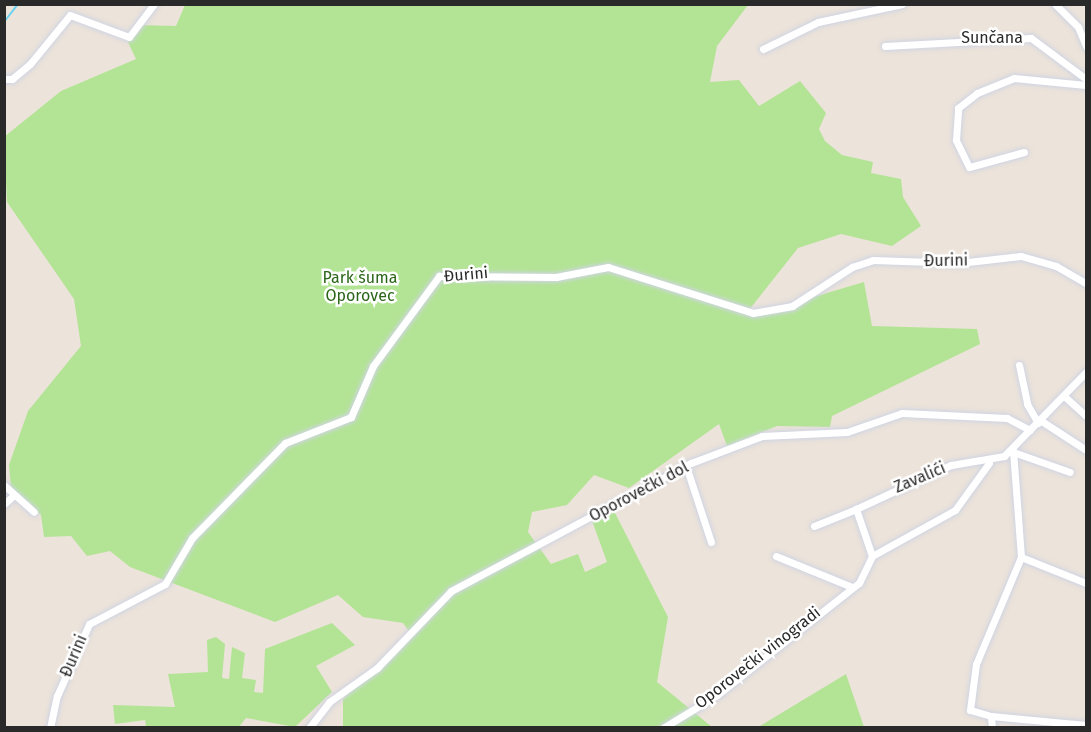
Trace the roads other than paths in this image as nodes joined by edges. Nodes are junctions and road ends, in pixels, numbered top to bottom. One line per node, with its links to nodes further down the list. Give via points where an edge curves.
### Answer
1 (154, 4): 7 (street, via 129,37 70,15 30,64 12,79)
2 (902, 4): 6 (street, via 818,22)
3 (1055, 4): 5 (street, via 1078,27)
4 (885, 46): 8 (street, Sunčana, via 1031,38)
5 (1086, 46)
6 (763, 49)
7 (4, 79)
8 (1086, 79)
9 (1086, 85): 10 (street, via 1014,78 977,93 958,108 956,140 969,167)
10 (1024, 152)
11 (1086, 284): 37 (street, Đurini, via 1056,266 1021,256 959,263 873,260 852,267 792,306 753,313 608,267 556,277 439,276 373,366 351,417 285,443 192,538 165,584 89,624 57,696)
12 (1019, 365): 16 (street, via 1027,404)
13 (1086, 372): 14 (street, Oporovečki vinogradi)
14 (1064, 396): 15 (street); 16 (street, Oporovečki vinogradi)
15 (1086, 416)
16 (1039, 422): 17 (street, Oporovečki vinogradi); 18 (street)
17 (1030, 430): 19 (street, Oporovečki vinogradi); 21 (street, Oporovečki dol, via 1007,418 902,412 847,432 762,436)
18 (1086, 450)
19 (1015, 451): 20 (street, Oporovečki vinogradi); 22 (street); 32 (street)
20 (989, 463): 26 (street, Zavalići, via 951,465); 31 (street, Oporovečki vinogradi, via 955,510)
21 (686, 466): 29 (street); 38 (street, Oporovečki dol, via 451,591 377,668 329,702)
22 (1070, 472)
23 (4, 485): 24 (street)
24 (14, 495): 25 (street); 27 (street)
25 (4, 504)
26 (856, 509): 28 (street, Zavalići); 31 (street)
27 (34, 512)
28 (814, 526)
29 (711, 542)
30 (776, 556): 34 (street)
31 (872, 556): 34 (street, Oporovečki vinogradi)
32 (1021, 557): 33 (street); 35 (street, via 976,664 970,710)
33 (1086, 583)
34 (852, 587): 39 (street, Oporovečki vinogradi, via 717,695)
35 (991, 716): 36 (street); 40 (street)
36 (1086, 725)
37 (50, 728)
38 (309, 728)
39 (663, 728)
40 (992, 728)

